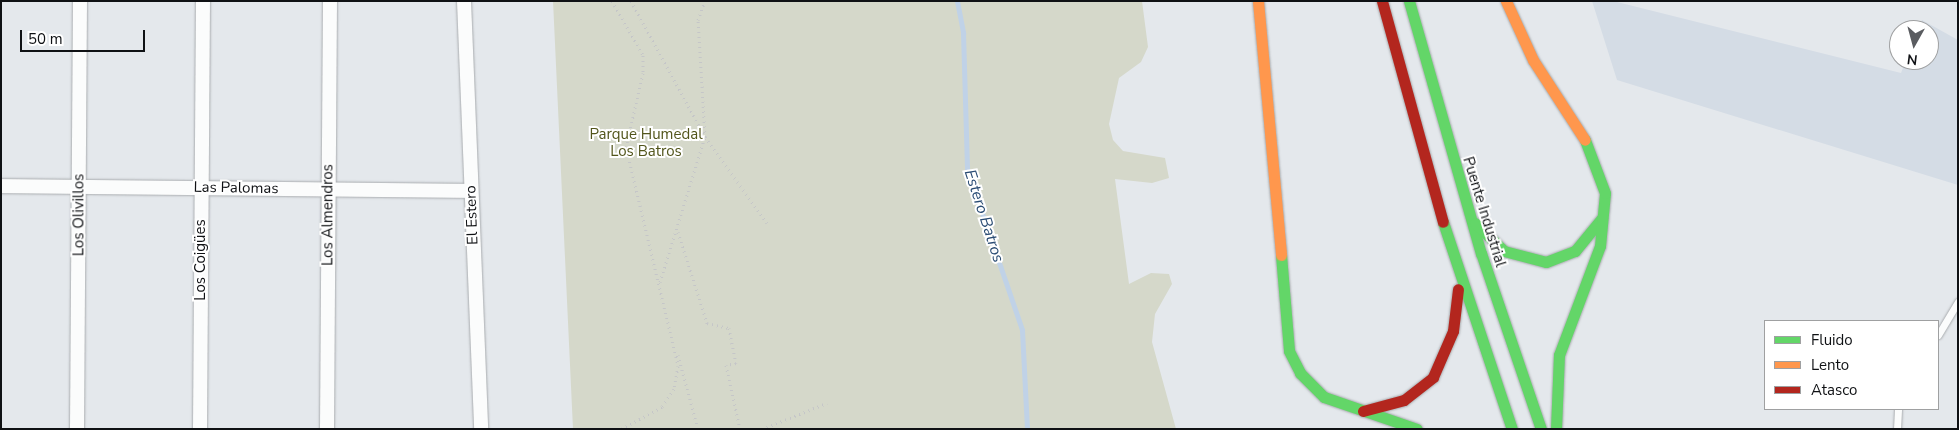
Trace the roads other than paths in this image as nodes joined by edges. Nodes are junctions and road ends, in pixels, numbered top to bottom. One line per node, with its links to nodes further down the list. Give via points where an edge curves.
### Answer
1 (80, 1): 10 (street, Los Olivillos)
2 (203, 1): 11 (street, Los Coigües)
3 (330, 1): 12 (street, Los Almendros)
4 (464, 1): 13 (street, El Estero)
5 (1258, 1): 20 (highway, via 1289,351 1313,388 1336,404)
6 (1382, 1): 16 (highway)
7 (1409, 1): 15 (highway, Puente Industrial)
8 (1506, 1): 14 (highway, via 1533,60 1593,153 1602,177)
9 (1, 186): 10 (street, Las Palomas)
10 (79, 187): 11 (street, Las Palomas); 21 (street, Los Olivillos)
11 (202, 188): 12 (street, Las Palomas); 22 (street, Los Coigües)
12 (328, 189): 13 (street, Las Palomas); 23 (street, Los Almendros)
13 (471, 191): 24 (street, El Estero)
14 (1606, 209): 15 (highway, via 1583,245 1546,262 1525,260 1495,246); 28 (highway, via 1600,246 1562,342)
15 (1469, 213): 27 (highway, Puente Industrial)
16 (1459, 280): 20 (highway, via 1453,331 1433,377 1404,400); 26 (highway)
17 (1958, 302): 18 (lane)
18 (1939, 333)
19 (1898, 410): 29 (lane)
20 (1363, 411): 25 (highway)
21 (77, 429)
22 (200, 429)
23 (327, 429)
24 (481, 429)
25 (1417, 429)
26 (1512, 429)
27 (1541, 429)
28 (1556, 429)
29 (1897, 429)

